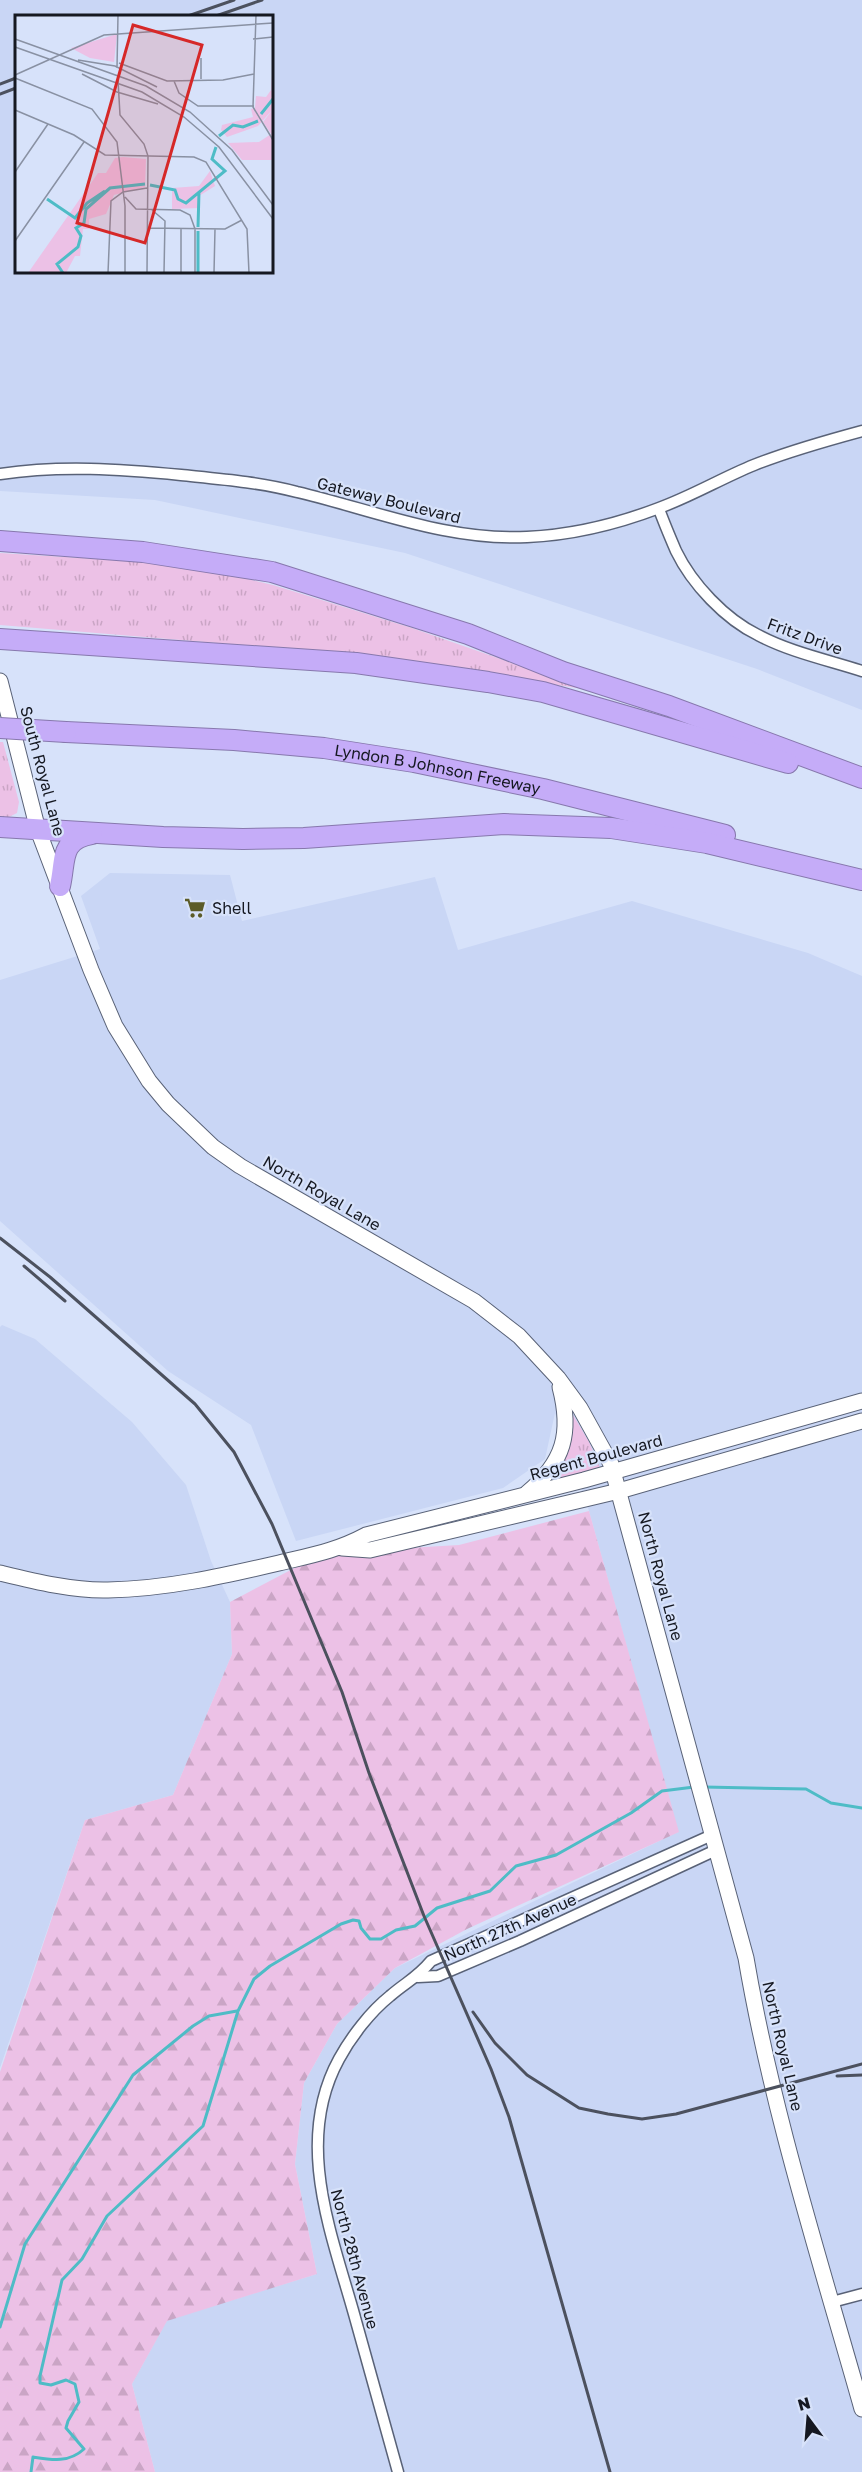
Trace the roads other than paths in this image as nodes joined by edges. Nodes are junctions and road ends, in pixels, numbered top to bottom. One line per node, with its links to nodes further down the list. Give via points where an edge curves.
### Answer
1 (862, 431): 3 (street, Gateway Boulevard, via 787,452)
2 (0, 474): 3 (street, Gateway Boulevard, via 114,469 265,485 411,524 474,536 527,537 574,532)
3 (659, 509): 6 (street, Fritz Drive, via 688,571 734,620 766,639)
4 (0, 541): 9 (highway, via 143,552 272,572 468,634 563,672 669,706)
5 (0, 639): 10 (highway, via 356,663 532,690)
6 (862, 671)
7 (0, 681): 12 (main road, South Royal Lane)
8 (0, 728): 14 (highway, Lyndon B Johnson Freeway, bridge, via 234,740 414,762 693,826)
9 (862, 778)
10 (862, 785)
11 (0, 826): 12 (highway)
12 (38, 830): 13 (highway); 15 (main road, South Royal Lane)
13 (97, 833): 14 (highway, via 243,839 504,824 611,828 707,843); 15 (highway, via 71,843 64,854)
14 (862, 879)
15 (60, 886): 16 (main road, South Royal Lane)
16 (91, 970): 17 (main road, North Royal Lane, via 115,1026 149,1081 213,1146 280,1191 482,1306 519,1336)
17 (558, 1378): 20 (main road, North Royal Lane, via 583,1414); 22 (main road, via 566,1412 563,1446 549,1471)
18 (862, 1401): 20 (main road, Regent Boulevard)
19 (862, 1421): 21 (main road, Regent Boulevard)
20 (613, 1472): 21 (main road, North Royal Lane); 22 (main road, Regent Boulevard)
21 (619, 1491): 23 (main road, Regent Boulevard, via 369,1550); 25 (main road, North Royal Lane)
22 (524, 1495): 23 (main road, Regent Boulevard, via 366,1535)
23 (341, 1548): 24 (main road, Regent Boulevard, via 250,1571 170,1585 106,1590 36,1582)
24 (0, 1572)
25 (714, 1843): 26 (street, North 27th Avenue); 27 (street, North 27th Avenue); 30 (main road, North Royal Lane, via 746,1958 772,2088)
26 (512, 1925): 27 (street); 28 (street, North 27th Avenue, via 431,1961)
27 (520, 1941): 28 (street, North 27th Avenue, via 438,1976)
28 (418, 1977): 32 (street, North 28th Avenue, via 382,2003 352,2039 335,2067 319,2121 321,2194)
29 (862, 2294): 30 (street)
30 (832, 2302): 31 (main road, North Royal Lane)
31 (862, 2409)
32 (398, 2472)

